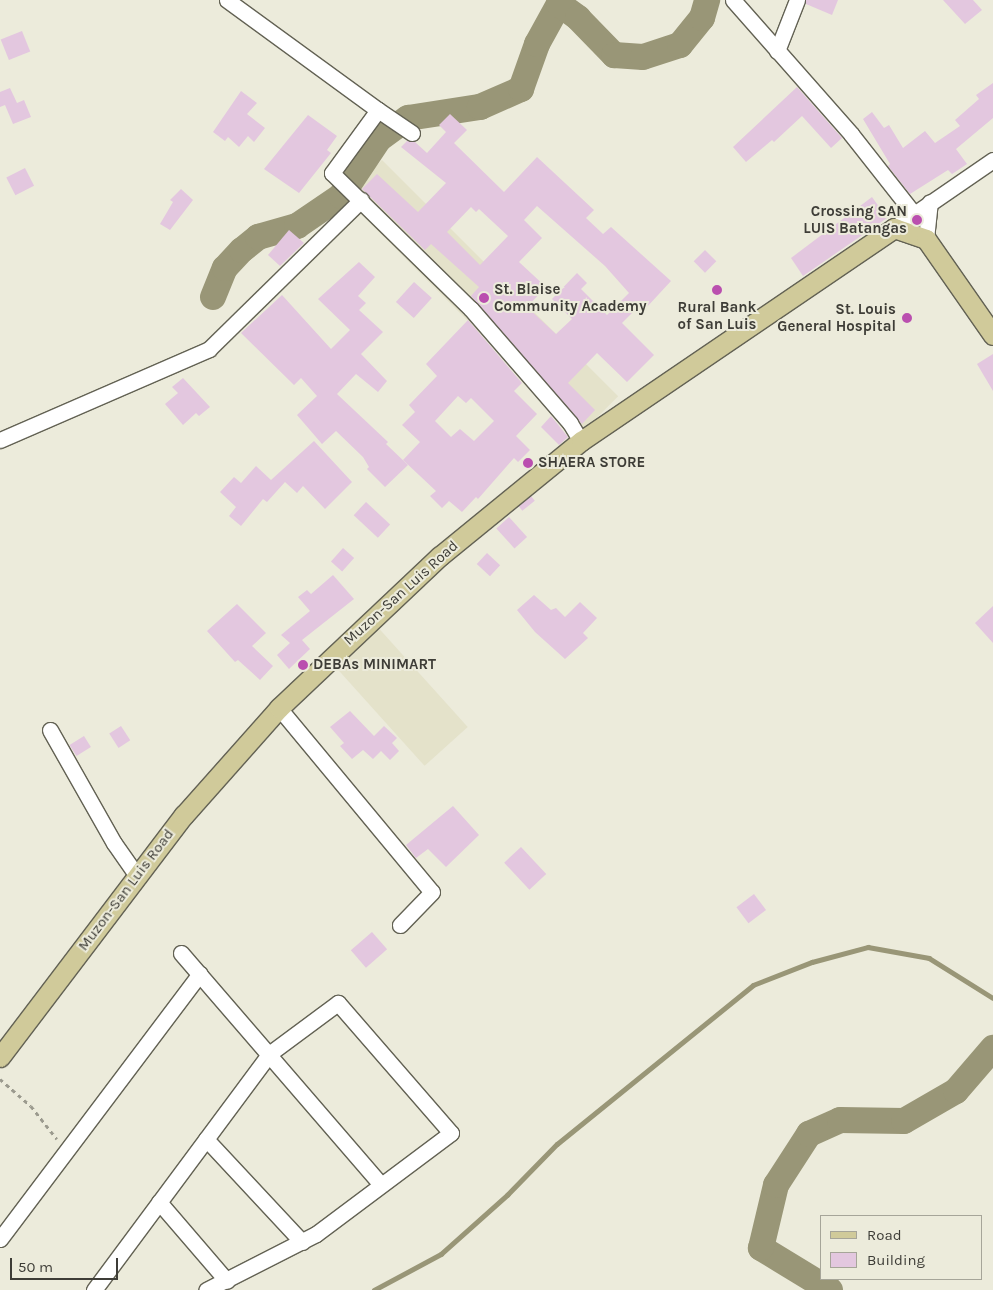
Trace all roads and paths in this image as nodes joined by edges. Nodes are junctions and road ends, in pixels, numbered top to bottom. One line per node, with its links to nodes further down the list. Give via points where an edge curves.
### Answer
1 (227, 0): 5 (street)
2 (733, 0): 4 (street)
3 (797, 0): 4 (street)
4 (777, 51): 10 (street, via 867,153)
5 (378, 110): 6 (street); 8 (street, via 332,173)
6 (412, 133)
7 (993, 160): 9 (street)
8 (357, 196): 14 (street, via 209,349); 15 (street, via 471,309 570,422)
9 (930, 202): 10 (street); 12 (street)
10 (914, 214): 11 (street)
11 (894, 228): 12 (main road); 15 (main road, Muzon-San Luis Road)
12 (926, 239): 13 (main road)
13 (993, 336)
14 (0, 440)
15 (581, 441): 16 (main road, Muzon-San Luis Road, via 440,556)
16 (278, 708): 18 (main road, Muzon-San Luis Road, via 211,782); 19 (street, via 432,892)
17 (50, 730): 18 (street, via 114,844)
18 (136, 874): 23 (main road, Muzon-San Luis Road)
19 (400, 925)
20 (181, 952): 21 (street)
21 (200, 974): 22 (street); 26 (street)
22 (269, 1054): 25 (street); 27 (street); 27 (street, via 338,1003 451,1132)
23 (0, 1057)
24 (0, 1078): 26 (path, via 46,1122)
25 (206, 1139): 28 (street); 30 (street)
26 (65, 1153): 29 (street)
27 (381, 1185): 30 (street)
28 (159, 1202): 31 (street); 32 (street)
29 (0, 1239)
30 (302, 1242): 31 (street)
31 (227, 1281): 33 (street)
32 (94, 1290)
33 (206, 1290)

